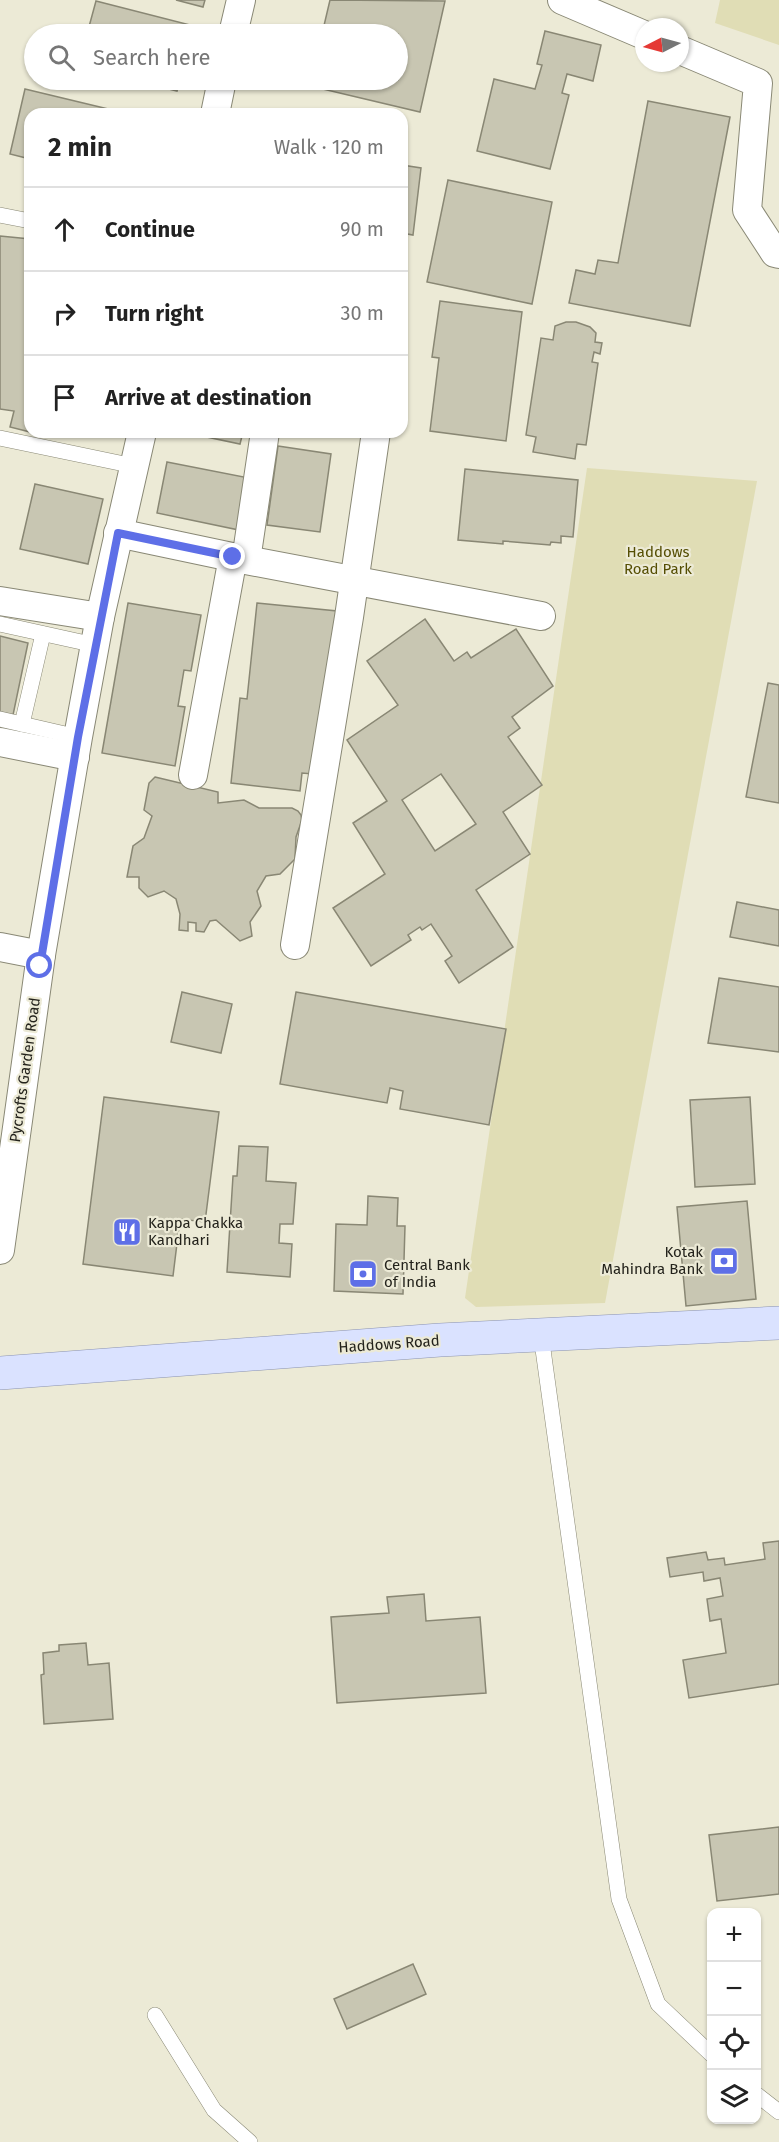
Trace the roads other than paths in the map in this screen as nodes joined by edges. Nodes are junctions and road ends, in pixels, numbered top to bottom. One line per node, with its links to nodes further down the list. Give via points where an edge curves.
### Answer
1 (241, 0): 3 (street)
2 (562, 0): 4 (street)
3 (235, 24)
4 (635, 31)
5 (689, 54): 10 (street, via 758,83 747,210)
6 (220, 90): 7 (street)
7 (216, 108)
8 (0, 215): 9 (lane)
9 (24, 220)
10 (779, 254)
11 (0, 438): 15 (lane)
12 (140, 438): 15 (street, Pycrofts Garden Road)
13 (264, 438): 17 (street)
14 (375, 438): 18 (street)
15 (134, 466): 16 (street, Pycrofts Garden Road)
16 (118, 533): 17 (street); 22 (street, Pycrofts Garden Road)
17 (240, 558): 18 (street); 28 (street)
18 (355, 579): 20 (street); 29 (street)
19 (0, 601): 22 (street)
20 (541, 616)
21 (0, 624): 23 (lane)
22 (98, 631): 23 (lane); 27 (street, Pycrofts Garden Road)
23 (43, 634): 25 (lane)
24 (0, 719): 25 (lane)
25 (22, 724): 27 (lane)
26 (0, 742): 27 (street)
27 (77, 747): 31 (street, Pycrofts Garden Road)
28 (193, 775)
29 (295, 945)
30 (0, 947): 31 (street)
31 (41, 955): 32 (street, Pycrofts Garden Road)
32 (0, 1250)
33 (779, 1323): 34 (main road, Haddows Road)
34 (542, 1335): 35 (main road, Haddows Road); 37 (lane, via 620,1899 658,2004)
35 (0, 1373)
36 (155, 2015): 40 (lane, via 214,2110)
37 (707, 2051)
38 (761, 2098): 39 (lane)
39 (779, 2112)
40 (250, 2142)

